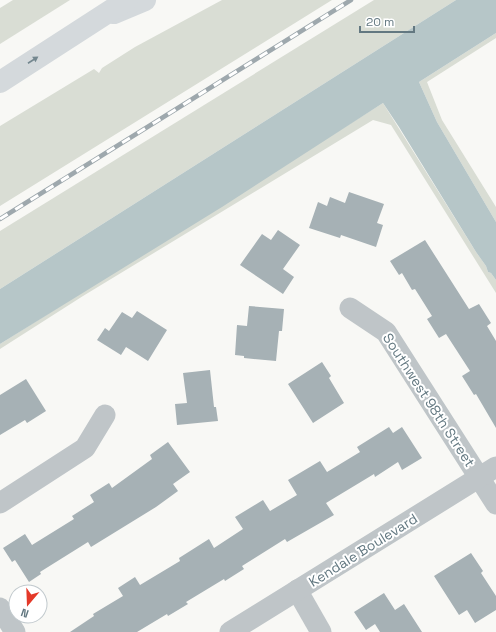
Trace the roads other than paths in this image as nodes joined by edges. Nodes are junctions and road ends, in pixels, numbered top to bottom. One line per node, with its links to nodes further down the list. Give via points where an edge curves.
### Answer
1 (127, 0): 3 (highway)
2 (145, 0): 3 (highway)
3 (93, 22): 4 (highway, one-way to 3)
4 (0, 82)
5 (350, 308): 7 (street, Southwest 98th Street, via 386,332)
6 (106, 415): 8 (street, via 85,448)
7 (488, 472): 9 (street, Southwest 98th Street); 10 (street, Kendale Boulevard)
8 (0, 503)
9 (496, 504)
10 (297, 590): 13 (street, Kendale Boulevard); 14 (street)
11 (0, 608): 12 (street)
12 (15, 632)
13 (230, 632)
14 (321, 632)

